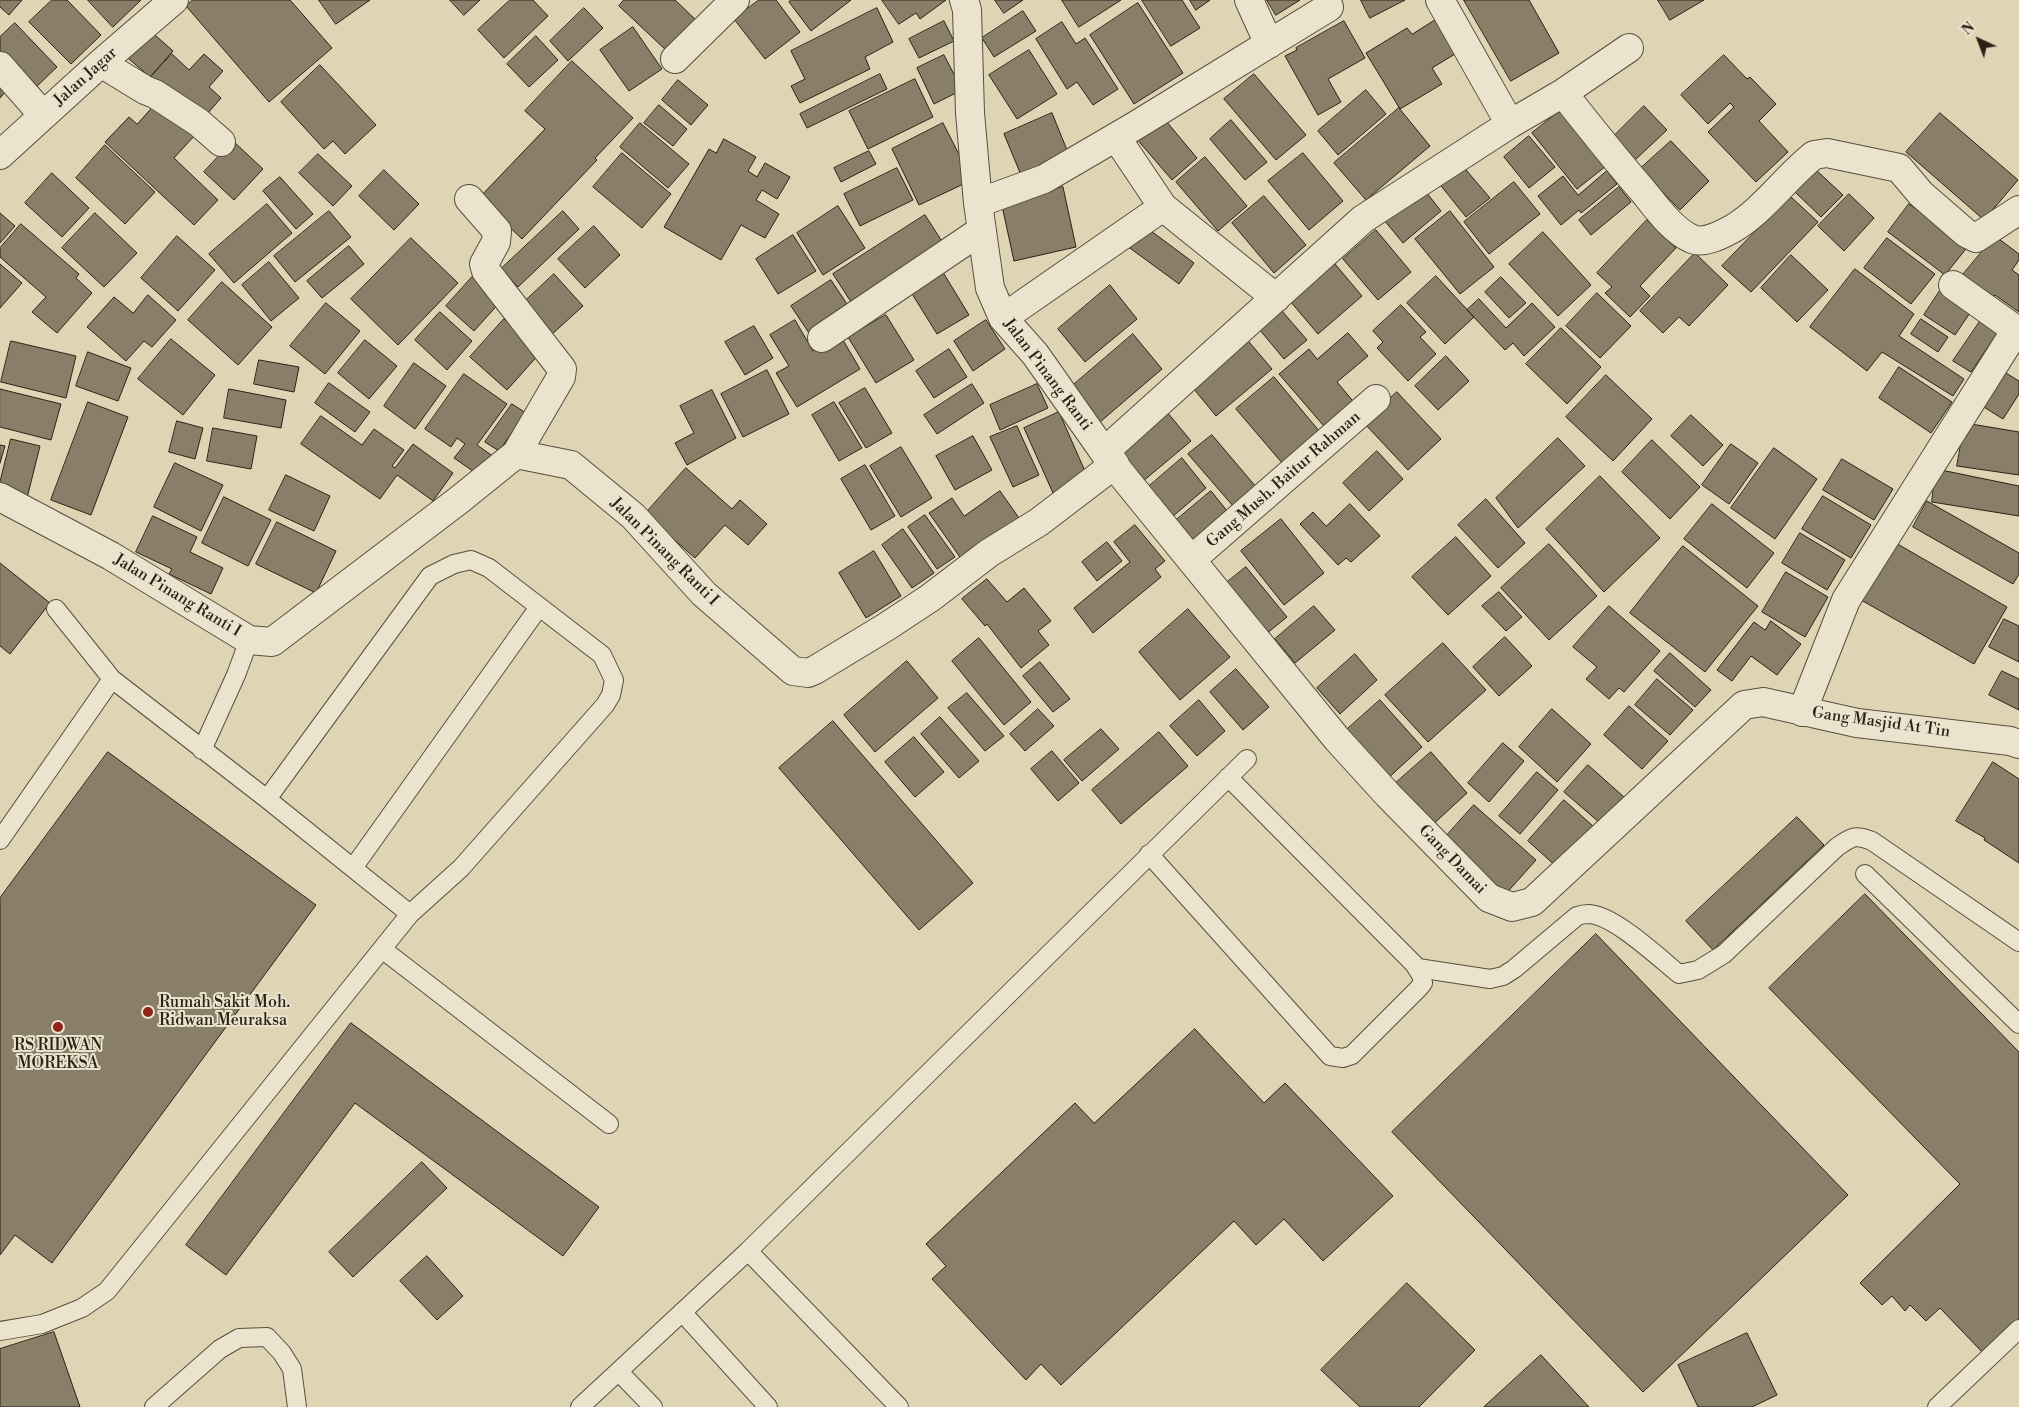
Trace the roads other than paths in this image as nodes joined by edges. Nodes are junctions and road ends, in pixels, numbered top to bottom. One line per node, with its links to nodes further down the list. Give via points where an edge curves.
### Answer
1 (174, 0): 10 (street, Jalan Jagar)
2 (736, 0): 9 (street)
3 (964, 0): 19 (street, Jalan Pinang Ranti)
4 (1249, 0): 7 (street)
5 (1440, 0): 14 (street)
6 (1329, 7): 7 (street)
7 (1270, 44): 15 (street)
8 (1629, 48): 12 (street, Jalan Pinang Ranti I)
9 (675, 59)
10 (101, 63): 13 (street, Jalan Jagar); 16 (street, via 156,94)
11 (0, 66): 13 (street)
12 (1563, 93): 14 (street, Jalan Pinang Ranti I); 21 (street, via 1661,213 1693,239 1714,237 1731,230 1756,212 1808,160 1827,153 1899,168 1921,194 1966,234 1976,238)
13 (44, 115): 17 (street, Jalan Jagar)
14 (1510, 124): 24 (street, Jalan Pinang Ranti I, via 1363,219)
15 (1116, 137): 19 (street, via 1044,179); 20 (street)
16 (221, 142)
17 (0, 155)
18 (470, 199): 29 (street, via 497,231 496,242 484,264 486,271 562,369 561,377)
19 (978, 203): 22 (street, Jalan Pinang Ranti)
20 (1163, 207): 24 (street); 25 (street)
21 (2019, 210)
22 (982, 230): 25 (street, Jalan Pinang Ranti, via 990,288); 27 (street)
23 (1953, 285): 26 (street)
24 (1276, 298): 30 (street, Jalan Pinang Ranti I)
25 (1003, 318): 30 (street, Jalan Pinang Ranti, via 1035,354)
26 (2018, 331): 39 (street, via 1846,600)
27 (822, 338)
28 (1376, 399): 32 (street, Gang Mush. Baitur Rahman)
29 (516, 454): 30 (street, Jalan Pinang Ranti I, via 571,465 633,516 704,594 793,671 808,673 930,598 989,553 1047,516); 35 (street, Jalan Pinang Ranti I, via 272,642)
30 (1109, 458): 32 (street, Jalan Pinang Ranti)
31 (0, 497): 35 (street, Jalan Pinang Ranti I, via 111,556)
32 (1191, 560): 36 (street, Jalan Pinang Ranti)
33 (539, 607): 44 (lane, via 490,568 471,560 430,576); 47 (lane); 49 (lane, via 602,655 614,680 611,695 461,868)
34 (56, 610): 37 (lane)
35 (249, 640): 41 (lane)
36 (1273, 660): 38 (street, Gang Damai, via 1337,739 1388,795 1489,898 1512,907 1532,902)
37 (112, 680): 41 (lane); 45 (lane)
38 (1744, 705): 39 (street, Gang Masjid At Tin, via 1763,702)
39 (1802, 712): 40 (street, Gang Masjid At Tin, via 1857,723)
40 (2019, 744)
41 (202, 750): 44 (lane)
42 (1247, 759): 43 (lane)
43 (1228, 777): 46 (lane); 52 (lane)
44 (267, 799): 47 (lane)
45 (0, 840)
46 (1149, 854): 52 (lane, via 1330,1056 1348,1058 1405,1002 1422,983); 55 (lane)
47 (353, 868): 49 (lane)
48 (1865, 874): 53 (lane)
49 (410, 914): 51 (lane)
50 (2019, 942): 52 (lane, via 1872,841 1859,836 1851,837 1837,847 1724,954 1689,974 1679,974 1625,930 1600,916 1588,914 1577,916 1503,976 1490,979)
51 (382, 949): 54 (lane); 58 (lane, via 107,1291 82,1308 42,1324)
52 (1418, 968)
53 (2019, 1024)
54 (609, 1124)
55 (748, 1252): 56 (lane); 65 (lane)
56 (682, 1312): 59 (lane); 64 (lane)
57 (2019, 1328): 66 (lane)
58 (0, 1331)
59 (619, 1372): 62 (lane); 63 (lane)
60 (154, 1407): 61 (lane, via 220,1349 239,1338 266,1337 282,1352 292,1368)
61 (297, 1407)
62 (580, 1407)
63 (653, 1407)
64 (768, 1407)
65 (899, 1407)
66 (1937, 1407)

